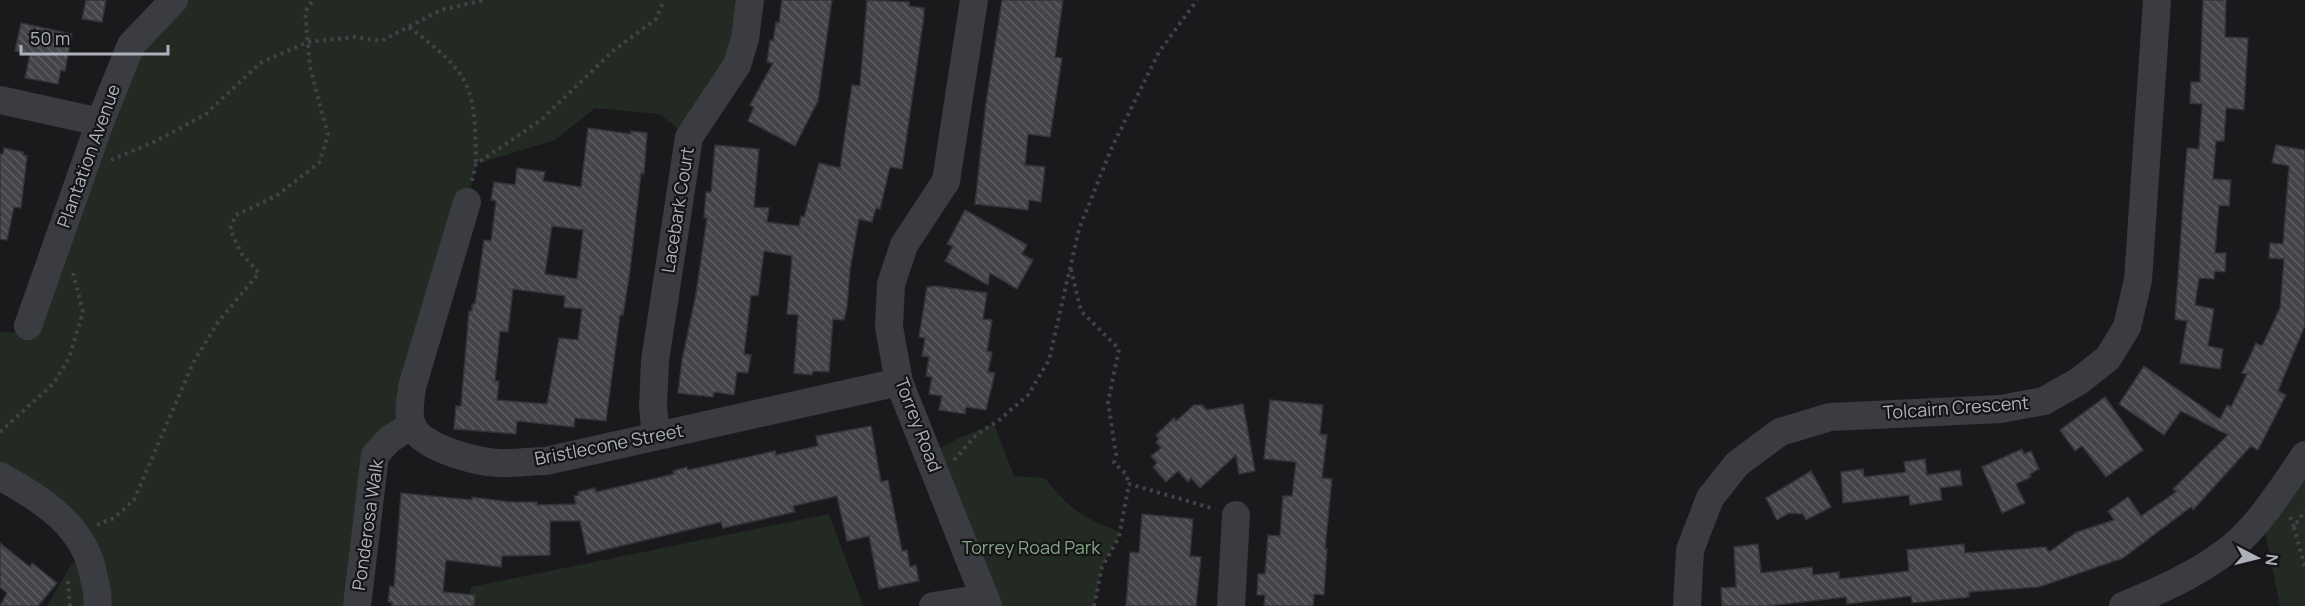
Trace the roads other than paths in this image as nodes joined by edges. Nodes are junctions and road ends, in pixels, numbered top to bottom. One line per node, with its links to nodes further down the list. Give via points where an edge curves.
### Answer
1 (174, 0): 6 (street, Plantation Avenue, via 131,45)
2 (750, 0): 11 (street, Lacebark Court, via 737,65 689,137 655,361)
3 (974, 0): 9 (street, Torrey Road, via 946,181 904,244 891,284 889,327)
4 (2157, 0): 20 (street, Tolcairn Crescent, via 2138,280 2127,327 2108,358 2044,401 2001,409 1830,417 1780,432 1737,464 1710,498 1690,550)
5 (0, 100): 6 (street)
6 (100, 122): 8 (street, Plantation Avenue)
7 (467, 202): 10 (street, via 412,387)
8 (28, 326)
9 (899, 382): 11 (street, Bristlecone Street); 15 (street, Torrey Road)
10 (412, 426): 11 (street, Bristlecone Street, via 424,440 453,453 498,463 546,461); 17 (street, Ponderosa Walk, via 390,439 375,455)
11 (656, 436)
12 (2305, 455): 21 (street, via 2240,540 2199,570)
13 (0, 476): 16 (street, via 42,500 73,528 92,564)
14 (1236, 515): 19 (street)
15 (986, 602): 18 (street)
16 (97, 606)
17 (357, 606)
18 (933, 606)
19 (1231, 606)
20 (1687, 606)
21 (2123, 606)

